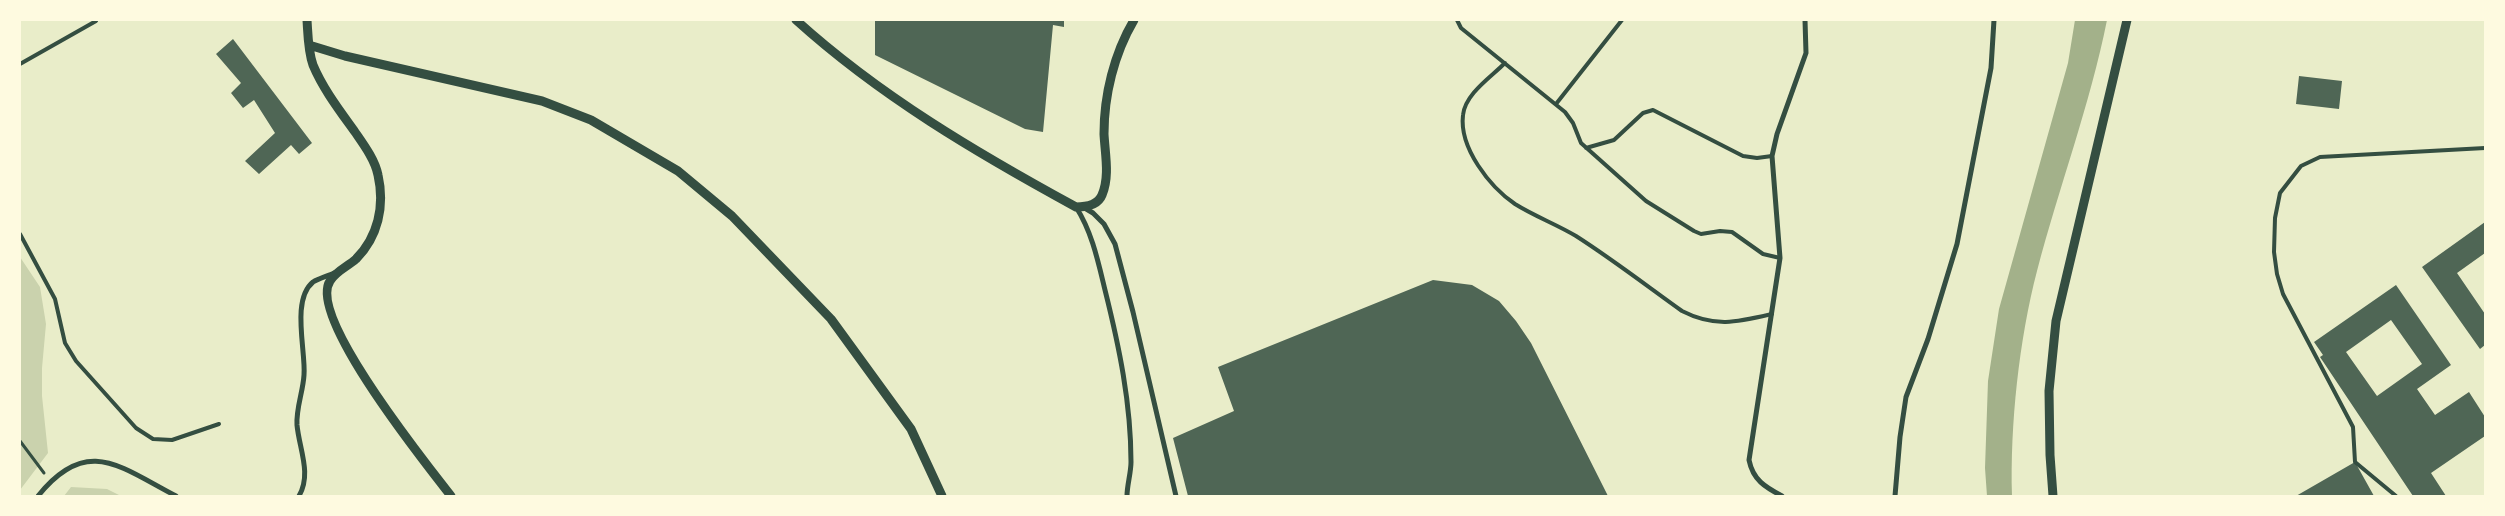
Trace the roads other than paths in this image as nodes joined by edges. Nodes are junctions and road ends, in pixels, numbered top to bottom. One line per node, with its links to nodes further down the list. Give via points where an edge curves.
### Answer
1 (307, 20): 10 (street)
2 (796, 20): 17 (street, via 837,57 943,132)
3 (1134, 20): 17 (street, via 1110,78 1105,104 1107,166 1103,193 1094,204)
4 (1457, 20): 11 (lane, via 1461,28)
5 (1622, 20): 13 (lane)
6 (1805, 20): 16 (street, via 1806,53)
7 (1994, 20): 31 (street, via 1991,68 1957,244 1928,339 1906,397)
8 (2127, 20): 32 (street, via 2056,321 2049,391)
9 (96, 21): 12 (lane)
10 (309, 45): 20 (street, via 313,64 325,88 372,159 381,194 379,220 373,238 354,260); 27 (street, via 542,101 591,120 678,171 732,216 831,319 911,429)
11 (1505, 63): 13 (lane); 21 (lane, via 1470,98 1463,114 1462,127 1469,147 1495,186 1515,204 1576,237 1698,319 1715,323)
12 (20, 64)
13 (1556, 104): 14 (lane, via 1573,123)
14 (1586, 148): 16 (lane, via 1614,140 1643,113 1653,110 1743,156); 19 (lane, via 1646,201 1694,231 1710,234 1732,232 1763,254)
15 (2485, 148): 33 (lane, via 2320,158 2302,166 2280,193 2274,252 2283,294 2354,428 2355,462)
16 (1772, 156): 19 (street)
17 (1079, 207): 28 (street, via 1096,252 1120,353 1132,463); 29 (street, via 1093,212 1115,244)
18 (20, 234): 22 (lane, via 55,299 65,343 76,361 136,428 153,439 172,440)
19 (1780, 258): 21 (street)
20 (337, 272): 25 (street, via 314,281 303,302 304,373 297,422 305,482); 26 (street, via 326,293 334,324 392,418)
21 (1772, 314): 30 (street, via 1749,460 1752,474)
22 (218, 424)
23 (38, 496): 24 (street, via 69,466 102,461 130,471)
24 (176, 496)
25 (299, 496)
26 (452, 496)
27 (942, 496)
28 (1127, 496)
29 (1176, 496)
30 (1782, 496)
31 (1895, 496)
32 (2053, 496)
33 (2396, 496)

